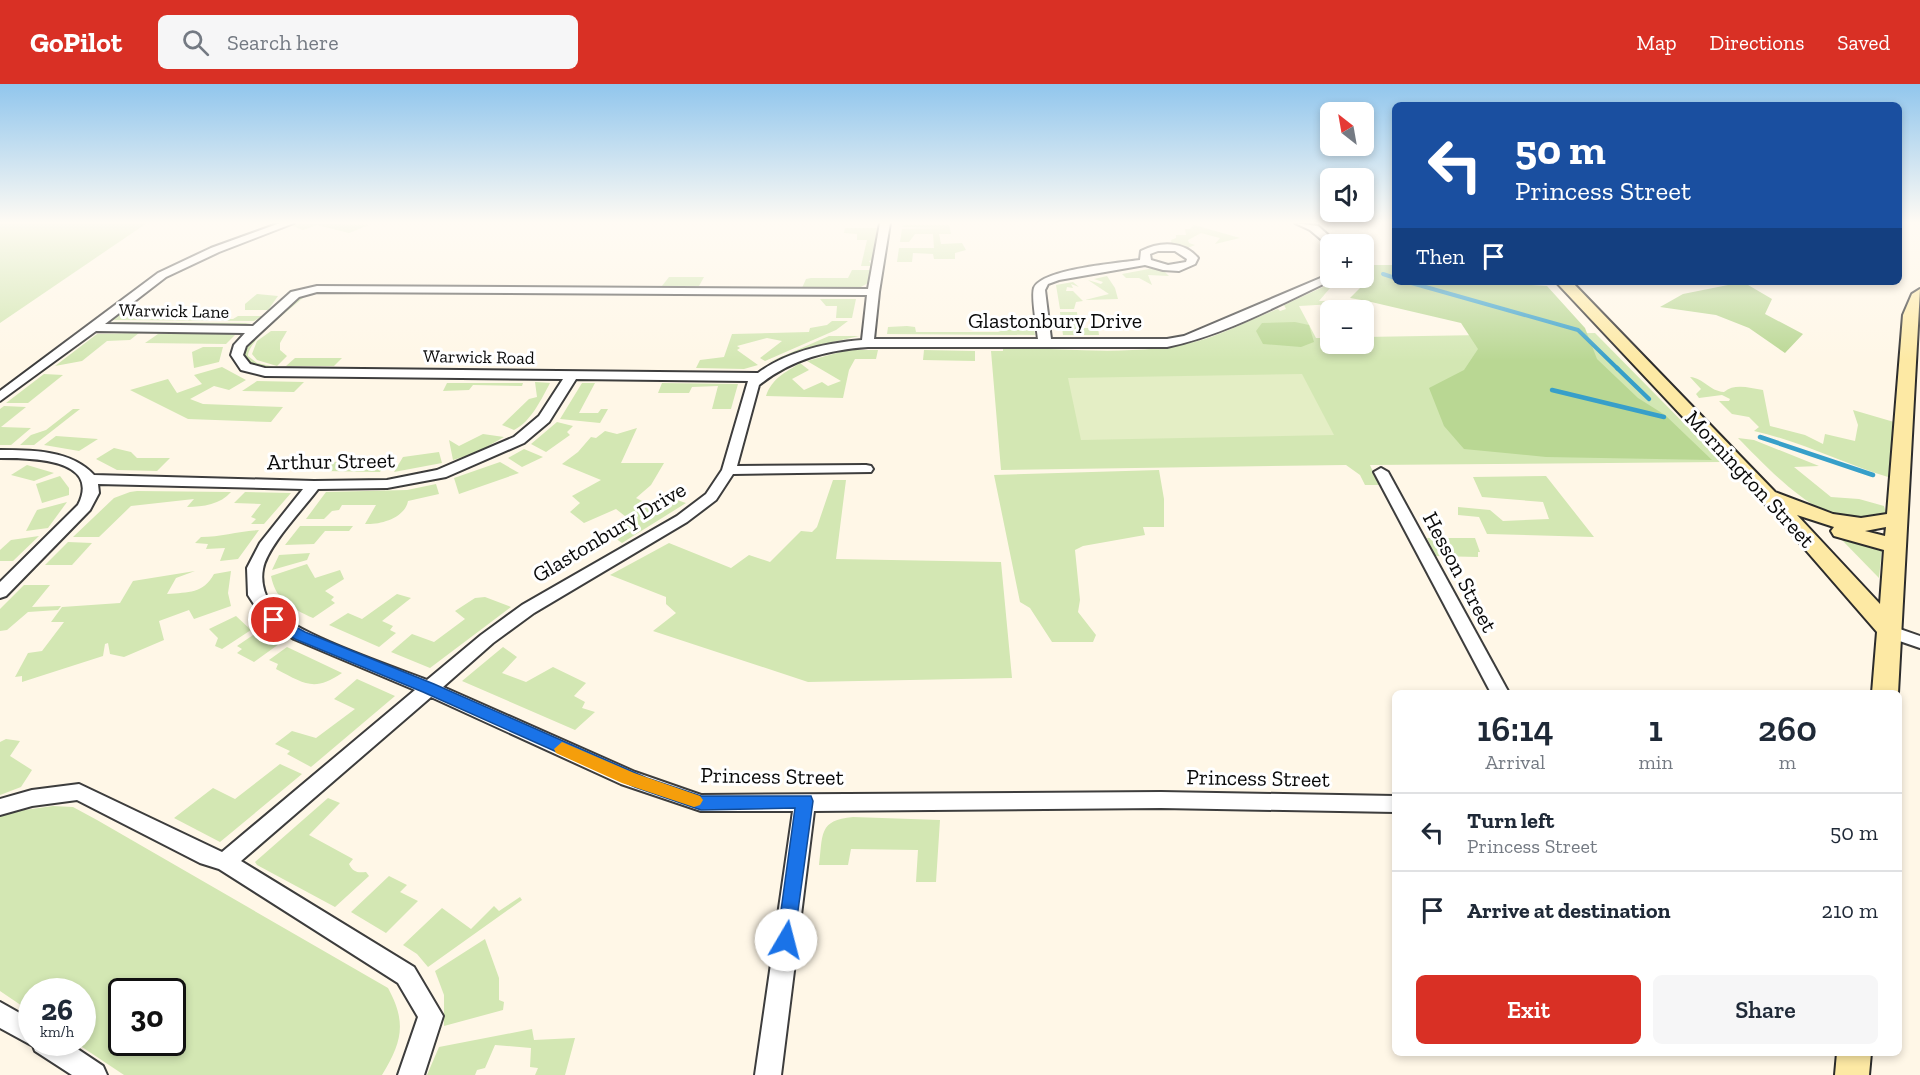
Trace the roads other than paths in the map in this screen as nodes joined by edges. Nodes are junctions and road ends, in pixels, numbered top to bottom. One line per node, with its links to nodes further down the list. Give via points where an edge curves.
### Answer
1 (172, 269): 8 (street)
2 (877, 269): 6 (street)
3 (1103, 269): 11 (street, via 1044,282 1040,290)
4 (1320, 284): 11 (street, Glastonbury Drive, via 1187,339 1151,344)
5 (1567, 285): 21 (street, Mornington Street)
6 (873, 292): 9 (street, via 317,289 295,294); 10 (street)
7 (1920, 294): 23 (street, via 1911,315)
8 (93, 327): 9 (street, Warwick Lane); 14 (street)
9 (255, 330): 12 (street, Warwick Road, via 238,347 237,355 245,367 265,372)
10 (868, 342): 11 (street, Glastonbury Drive); 13 (street, Glastonbury Drive, via 807,352)
11 (1045, 344)
12 (571, 376): 13 (street, Warwick Road); 20 (street, Arthur Street, via 544,419 519,440 489,456 441,474 387,484)
13 (759, 377): 16 (street, Glastonbury Drive, via 749,394)
14 (0, 397)
15 (0, 454): 19 (street, via 51,457 76,466)
16 (729, 470): 17 (street); 28 (street, Glastonbury Drive, via 711,497 682,519 528,609)
17 (866, 470)
18 (1381, 472): 29 (street, Hesson Street)
19 (89, 479): 20 (street, Arthur Street); 25 (street, via 92,490 85,507)
20 (314, 485): 28 (street, Princess Street, via 266,547 255,568 256,596 271,617 300,635)
21 (1765, 495): 22 (street, Mornington Street); 23 (street, via 1829,520 1862,525)
22 (1785, 514): 24 (street); 26 (street, Mornington Street)
23 (1897, 519): 24 (street)
24 (1896, 546): 26 (street)
25 (0, 592)
26 (1891, 632): 27 (street); 30 (street)
27 (1920, 642)
28 (428, 688): 31 (street, Princess Street, via 628,778 701,803); 34 (street, Glastonbury Drive)
29 (1498, 690)
30 (1885, 690)
31 (805, 801): 32 (street, Princess Street); 41 (street)
32 (1392, 804)
33 (0, 807): 34 (street, via 79,792)
34 (225, 862): 40 (street, via 406,975 431,1016)
35 (0, 1014): 36 (street)
36 (18, 1025)
37 (65, 1056): 39 (street)
38 (1854, 1056): 42 (street)
39 (94, 1075)
40 (411, 1075)
41 (768, 1075)
42 (1852, 1075)

